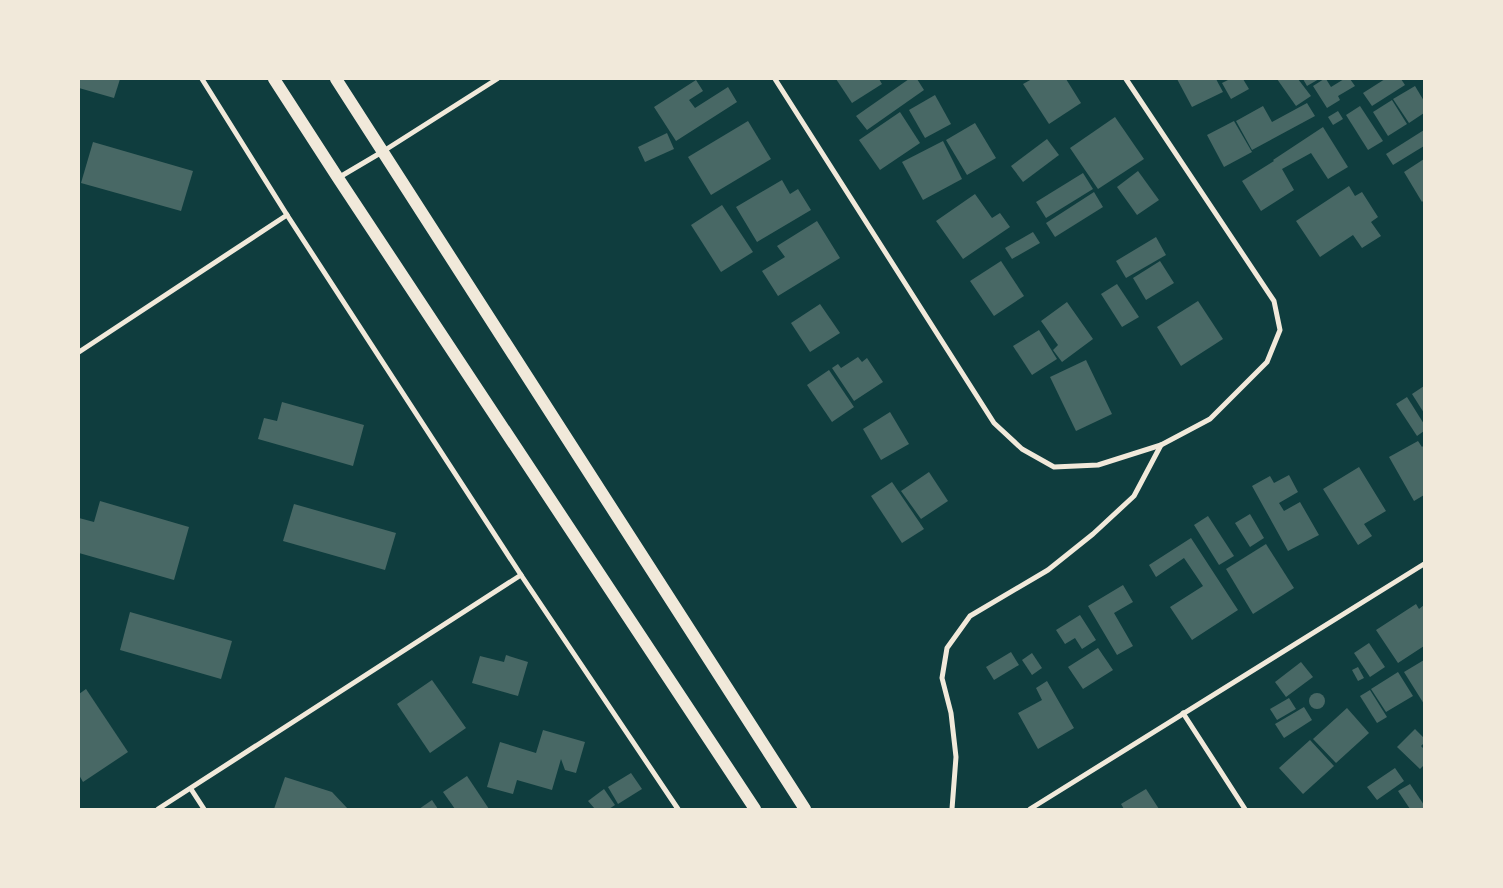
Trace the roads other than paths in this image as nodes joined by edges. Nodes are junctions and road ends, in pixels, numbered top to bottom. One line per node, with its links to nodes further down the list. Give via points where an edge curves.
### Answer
1 (202, 79): 9 (street)
2 (274, 79): 8 (main road)
3 (336, 79): 7 (main road)
4 (497, 79): 7 (street)
5 (775, 79): 11 (street, via 994,423 1022,449 1054,468 1098,465)
6 (1126, 79): 11 (street, via 1274,301 1280,330 1268,362 1210,419)
7 (382, 152): 8 (street); 20 (main road)
8 (338, 178): 19 (main road)
9 (287, 215): 10 (street); 13 (street)
10 (79, 352)
11 (1161, 445): 21 (street, via 1134,496 1048,570 970,616 947,648 942,678 951,713 956,757)
12 (1424, 564): 14 (street)
13 (521, 575): 15 (street); 18 (street)
14 (1183, 713): 22 (street); 23 (street)
15 (191, 789): 16 (street); 17 (street)
16 (158, 809)
17 (204, 809)
18 (678, 809)
19 (755, 809)
20 (804, 809)
21 (952, 809)
22 (1030, 809)
23 (1245, 809)

